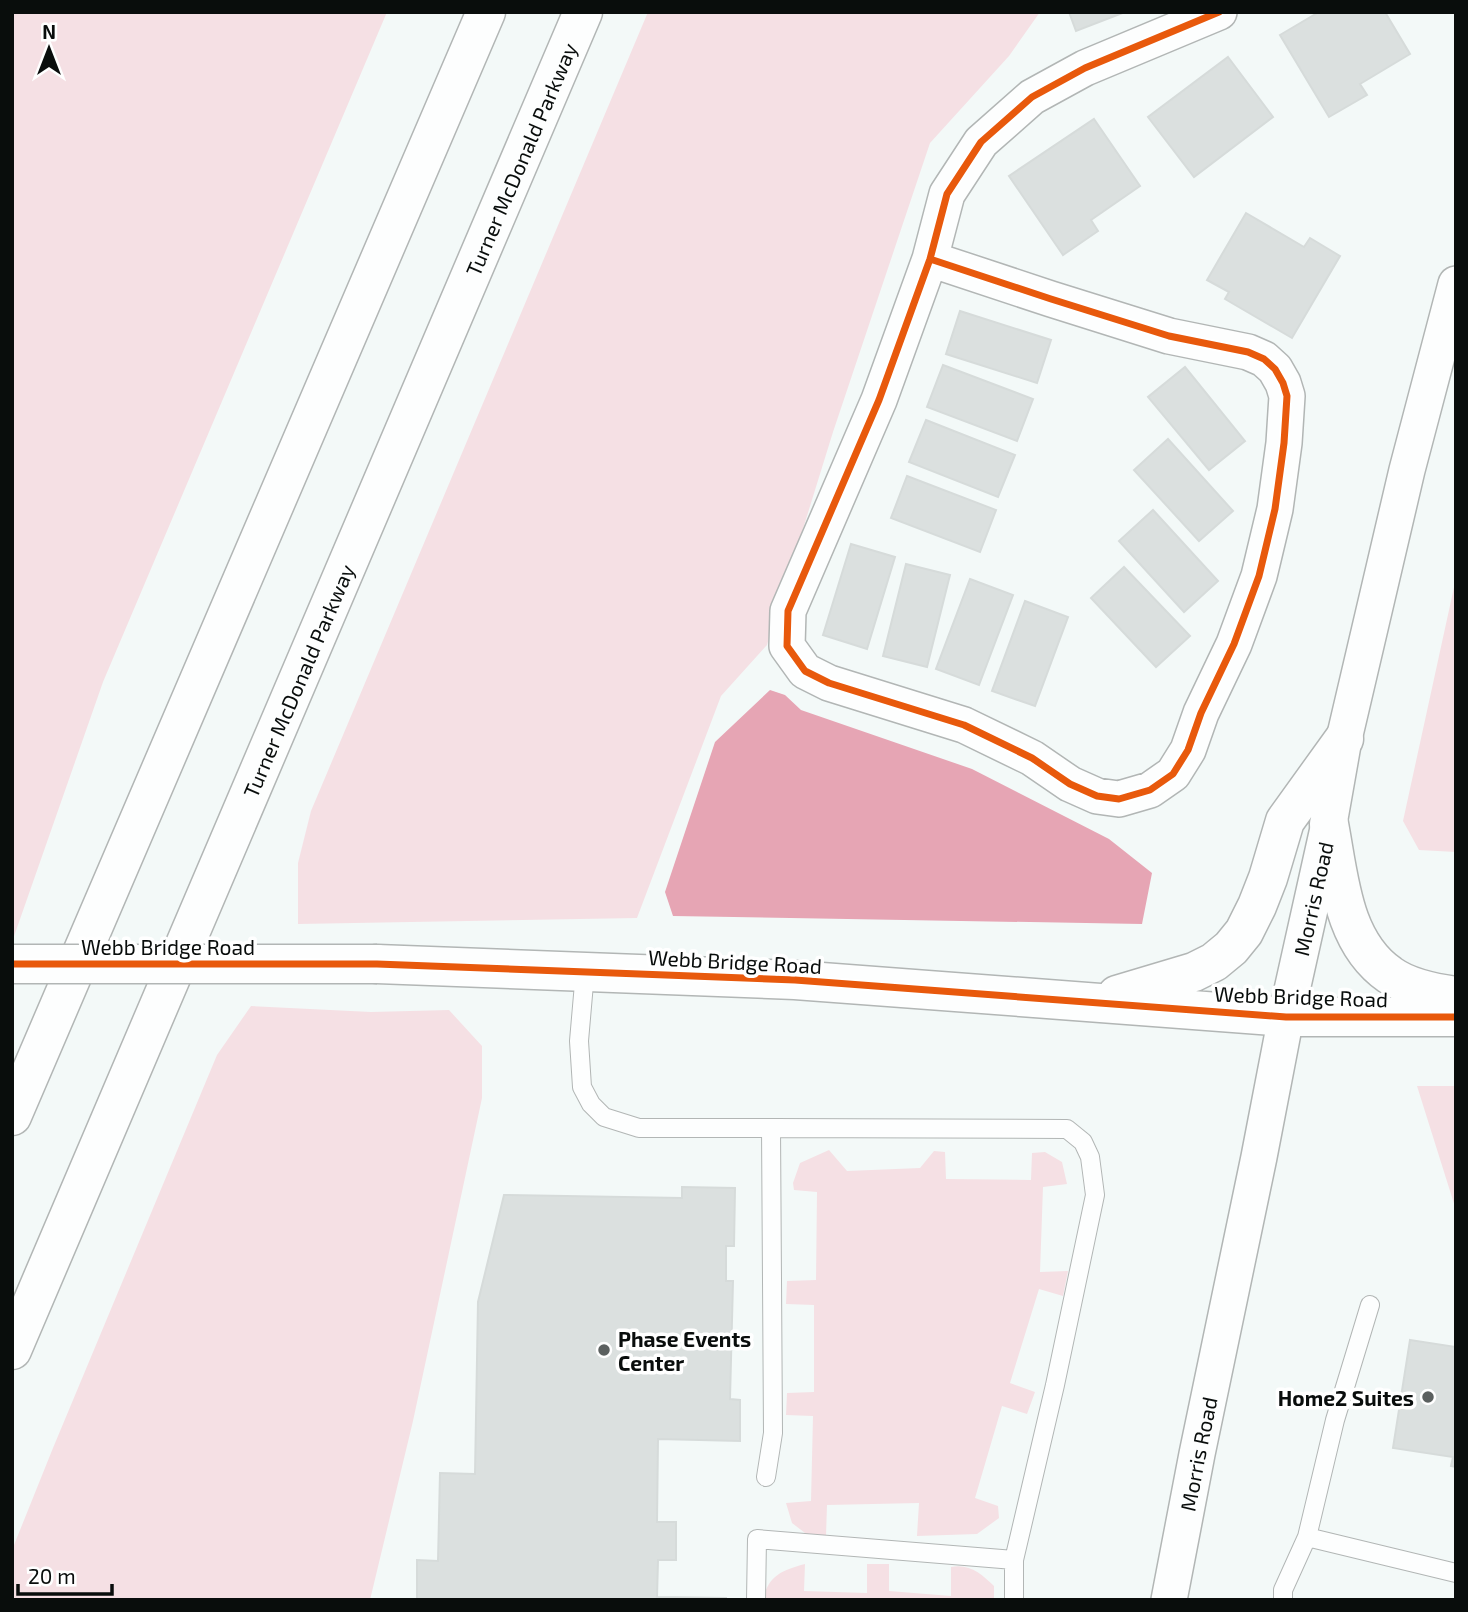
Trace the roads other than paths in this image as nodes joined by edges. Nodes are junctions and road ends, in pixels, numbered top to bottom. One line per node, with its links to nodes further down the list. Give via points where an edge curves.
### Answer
1 (486, 12): 14 (main road)
2 (583, 12): 17 (main road, Turner McDonald Parkway)
3 (1219, 12): 4 (street, via 1085,68 1032,97 981,142 947,194)
4 (930, 259): 4 (street, via 879,400 788,611 787,646 805,671 829,683 964,725 1097,796 1119,799 1150,790 1173,774 1188,750 1259,576 1284,443 1287,396 1283,383 1264,359 1248,352 1169,336)
5 (1456, 284): 6 (street, Morris Road, via 1406,470)
6 (1344, 739): 7 (street, Morris Road); 11 (main road, via 1285,821 1257,906 1231,948 1194,972)
7 (1329, 824): 10 (main road, via 1345,904 1361,945 1391,976); 12 (street, Morris Road)
8 (12, 964): 9 (main road, Webb Bridge Road, bridge, via 377,964)
9 (585, 972): 11 (main road, Webb Bridge Road, via 795,980); 15 (lane, via 579,1041 582,1087 590,1104 604,1117 639,1128)
10 (1456, 996)
11 (1093, 1002): 12 (main road, Webb Bridge Road)
12 (1286, 1017): 13 (main road, Webb Bridge Road); 24 (street, Morris Road)
13 (1456, 1017)
14 (12, 1116)
15 (771, 1128): 18 (lane, via 774,1433); 20 (lane, via 1067,1129 1083,1142 1090,1157 1095,1195)
16 (1370, 1305): 19 (lane, via 1335,1420)
17 (12, 1350)
18 (766, 1476)
19 (1307, 1537): 21 (lane); 25 (lane, via 1283,1590)
20 (1014, 1560): 22 (lane, via 757,1539); 23 (lane)
21 (1456, 1573)
22 (756, 1600)
23 (1014, 1600)
24 (1169, 1600)
25 (1283, 1600)

